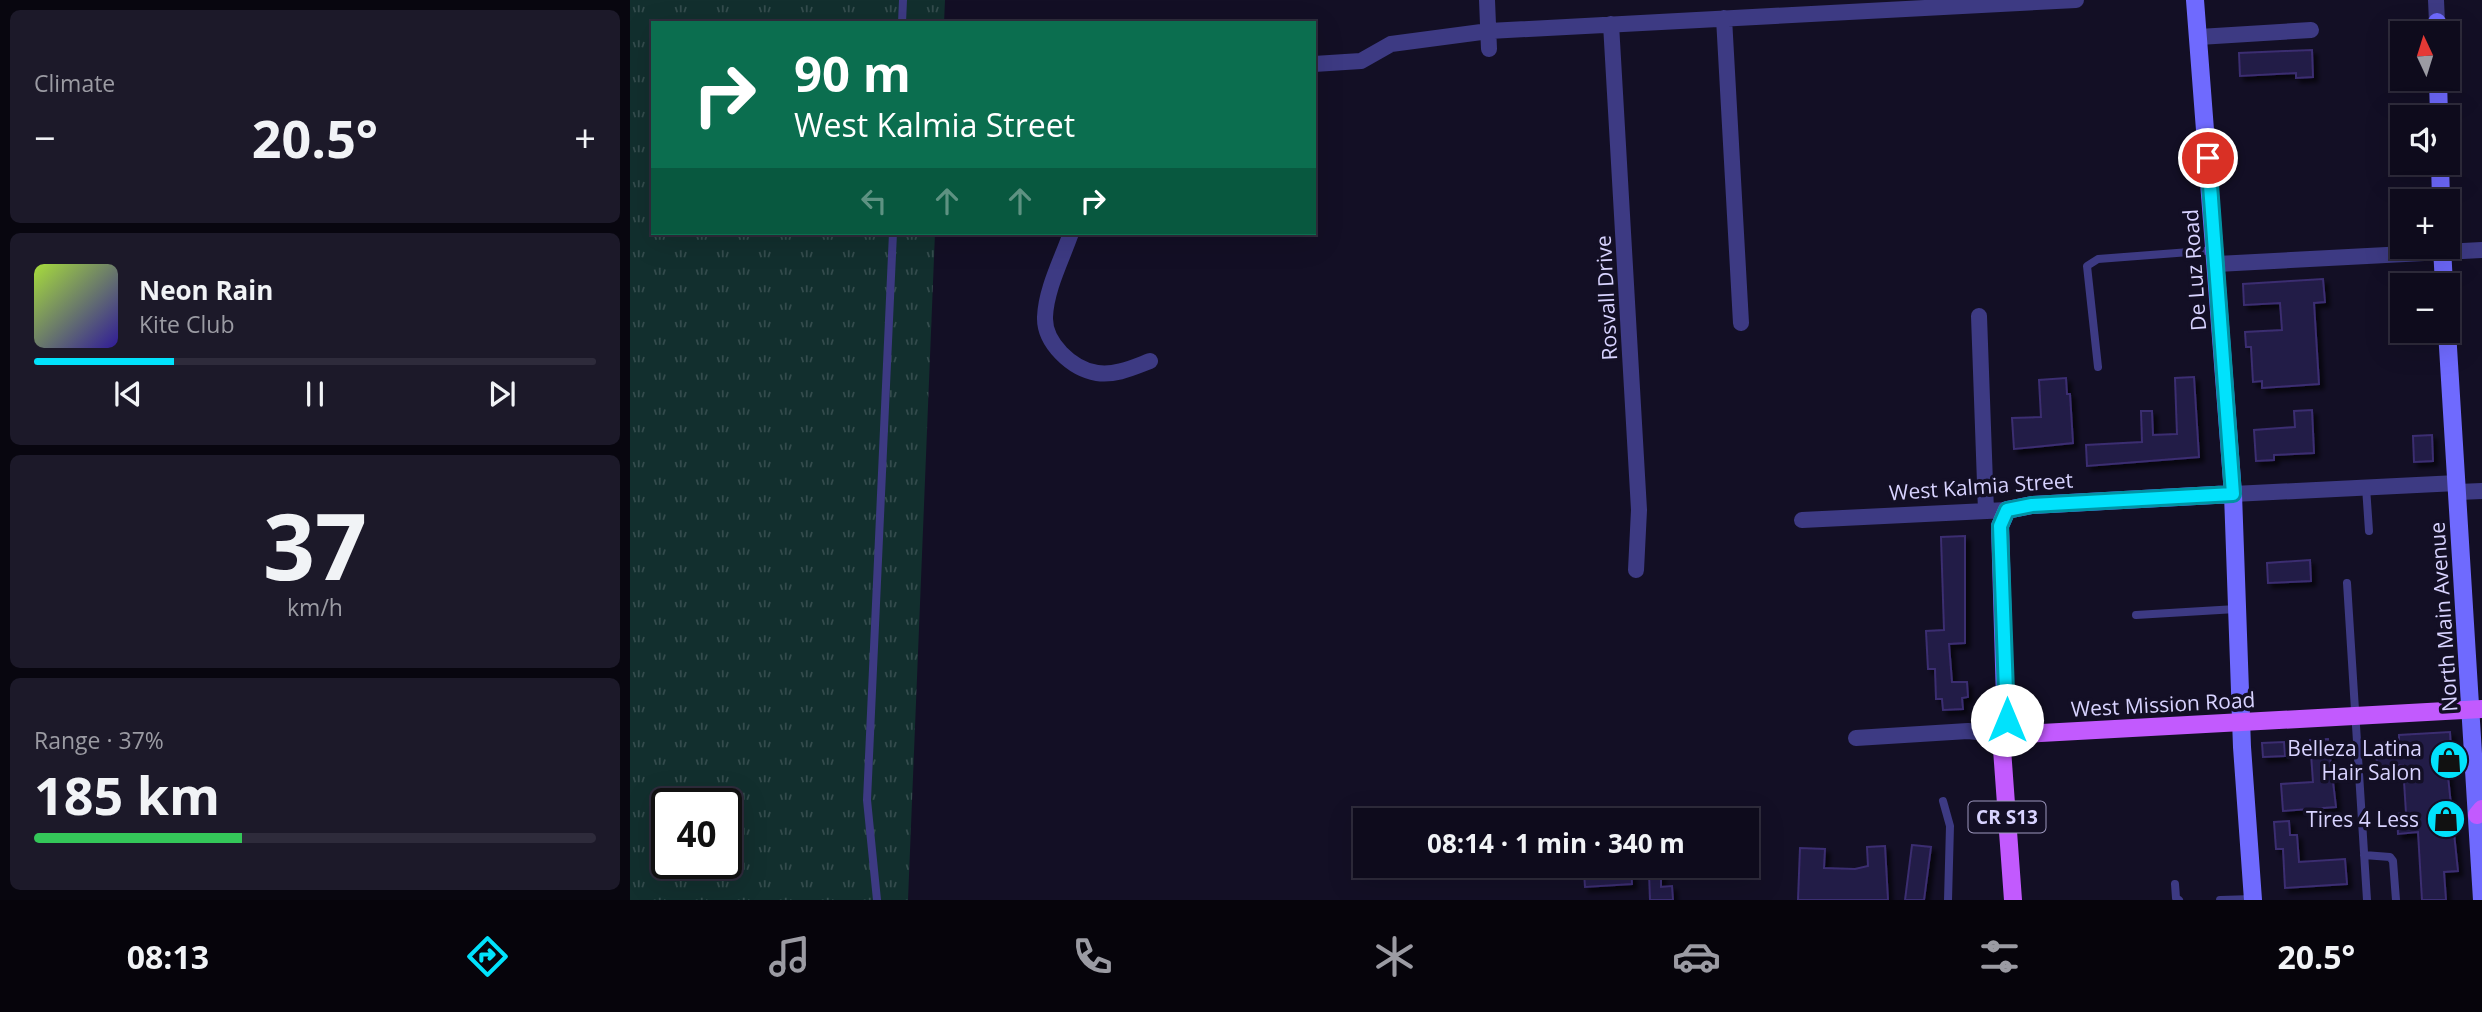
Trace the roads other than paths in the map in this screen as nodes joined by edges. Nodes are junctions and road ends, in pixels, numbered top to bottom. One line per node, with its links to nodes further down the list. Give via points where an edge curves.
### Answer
1 (904, 0): 9 (lane)
2 (1487, 0): 13 (street)
3 (1736, 0): 8 (street)
4 (2076, 0): 7 (street)
5 (2195, 0): 14 (street, De Luz Road)
6 (2437, 0): 10 (street)
7 (1937, 4): 8 (street)
8 (1730, 17): 11 (street); 24 (street)
9 (902, 21)
10 (2437, 21)
11 (1611, 24): 13 (street); 36 (street, Rosvall Drive, via 1639,510)
12 (2311, 30): 14 (street)
13 (1489, 31): 15 (street); 16 (street, via 1391,44 1360,61)
14 (2199, 37): 22 (street, De Luz Road)
15 (1489, 49)
16 (1316, 64)
17 (893, 235): 51 (lane, via 867,800)
18 (1070, 235): 26 (street, via 1049,295 1047,333 1073,364 1097,373 1118,372)
19 (2460, 250): 20 (street)
20 (2482, 250)
21 (2390, 252): 22 (street)
22 (2216, 257): 27 (lane, via 2098,259 2087,266); 31 (street, De Luz Road)
23 (1979, 316): 33 (street)
24 (1741, 323)
25 (2448, 343): 29 (street, North Main Avenue)
26 (1150, 361)
27 (2098, 367)
28 (2366, 487): 29 (street, West Kalmia Street); 31 (street, West Kalmia Street); 35 (lane)
29 (2457, 487): 30 (street, West Kalmia Street); 40 (street, North Main Avenue)
30 (2482, 491)
31 (2233, 494): 32 (street, West Kalmia Street); 38 (street, De Luz Road)
32 (2007, 510): 33 (street, West Kalmia Street); 43 (street, via 2000,526)
33 (1986, 511): 34 (street, West Kalmia Street)
34 (1802, 520)
35 (2369, 531)
36 (1636, 570)
37 (2347, 583): 41 (lane)
38 (2239, 609): 39 (lane); 42 (street, De Luz Road)
39 (2136, 615)
40 (2477, 709): 41 (main road, West Mission Road); 46 (street, North Main Avenue)
41 (2356, 716): 42 (main road, West Mission Road); 47 (lane)
42 (2241, 722): 43 (main road, West Mission Road); 56 (street, De Luz Road)
43 (2006, 735): 44 (street, West Mission Road, via 1968,732); 53 (main road, CR S13, via 2002,749)
44 (1856, 738)
45 (1943, 801): 52 (lane, via 1951,826)
46 (2480, 818): 48 (street, North Main Avenue)
47 (2364, 855): 57 (lane); 58 (lane, via 2393,861)
48 (2481, 862): 50 (street, North Main Avenue)
49 (2175, 884): 54 (lane)
50 (2482, 899)
51 (877, 900)
52 (1948, 900)
53 (2013, 900)
54 (2179, 900)
55 (2220, 900): 56 (lane)
56 (2253, 900)
57 (2367, 900)
58 (2396, 900)

